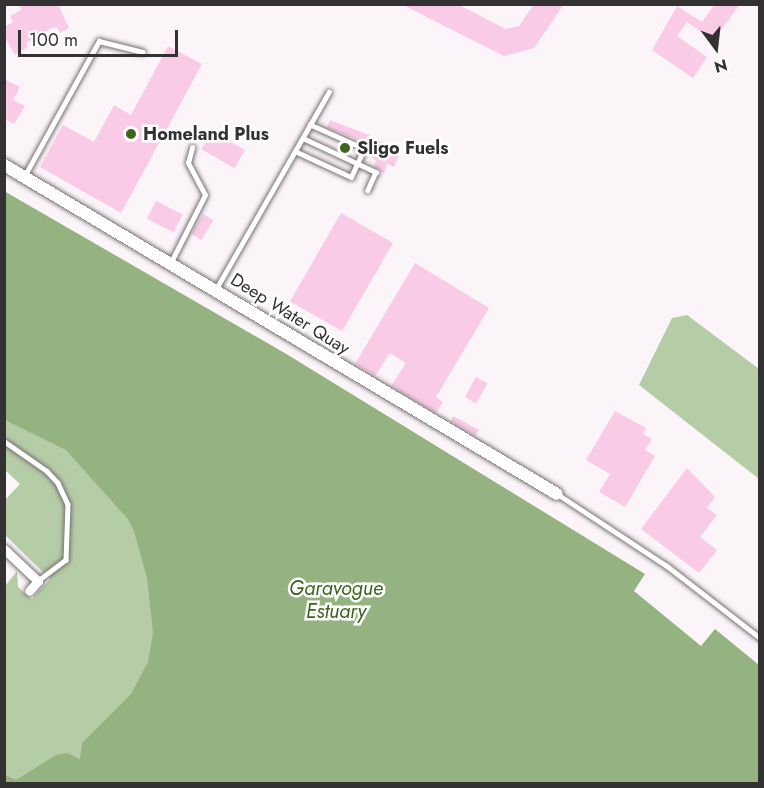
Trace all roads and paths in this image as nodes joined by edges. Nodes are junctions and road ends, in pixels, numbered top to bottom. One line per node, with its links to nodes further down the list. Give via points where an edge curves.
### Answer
1 (143, 52): 9 (lane, via 99,41)
2 (329, 92): 3 (lane)
3 (310, 125): 4 (lane); 7 (lane, via 364,149)
4 (303, 138): 6 (lane); 7 (lane)
5 (192, 148): 11 (lane, via 188,163 205,195)
6 (296, 151): 7 (lane, via 351,177); 12 (lane)
7 (358, 163): 10 (lane, via 376,172)
8 (4, 165): 9 (street, Deep Water Quay)
9 (25, 177): 11 (street, Deep Water Quay)
10 (368, 190)
11 (171, 262): 12 (street, Deep Water Quay)
12 (216, 289): 14 (street, Deep Water Quay)
13 (4, 441): 16 (lane, via 47,471 68,504 66,560)
14 (557, 494): 18 (lane, via 667,566)
15 (4, 549): 16 (street)
16 (38, 581): 17 (street)
17 (29, 591)
18 (759, 638)

